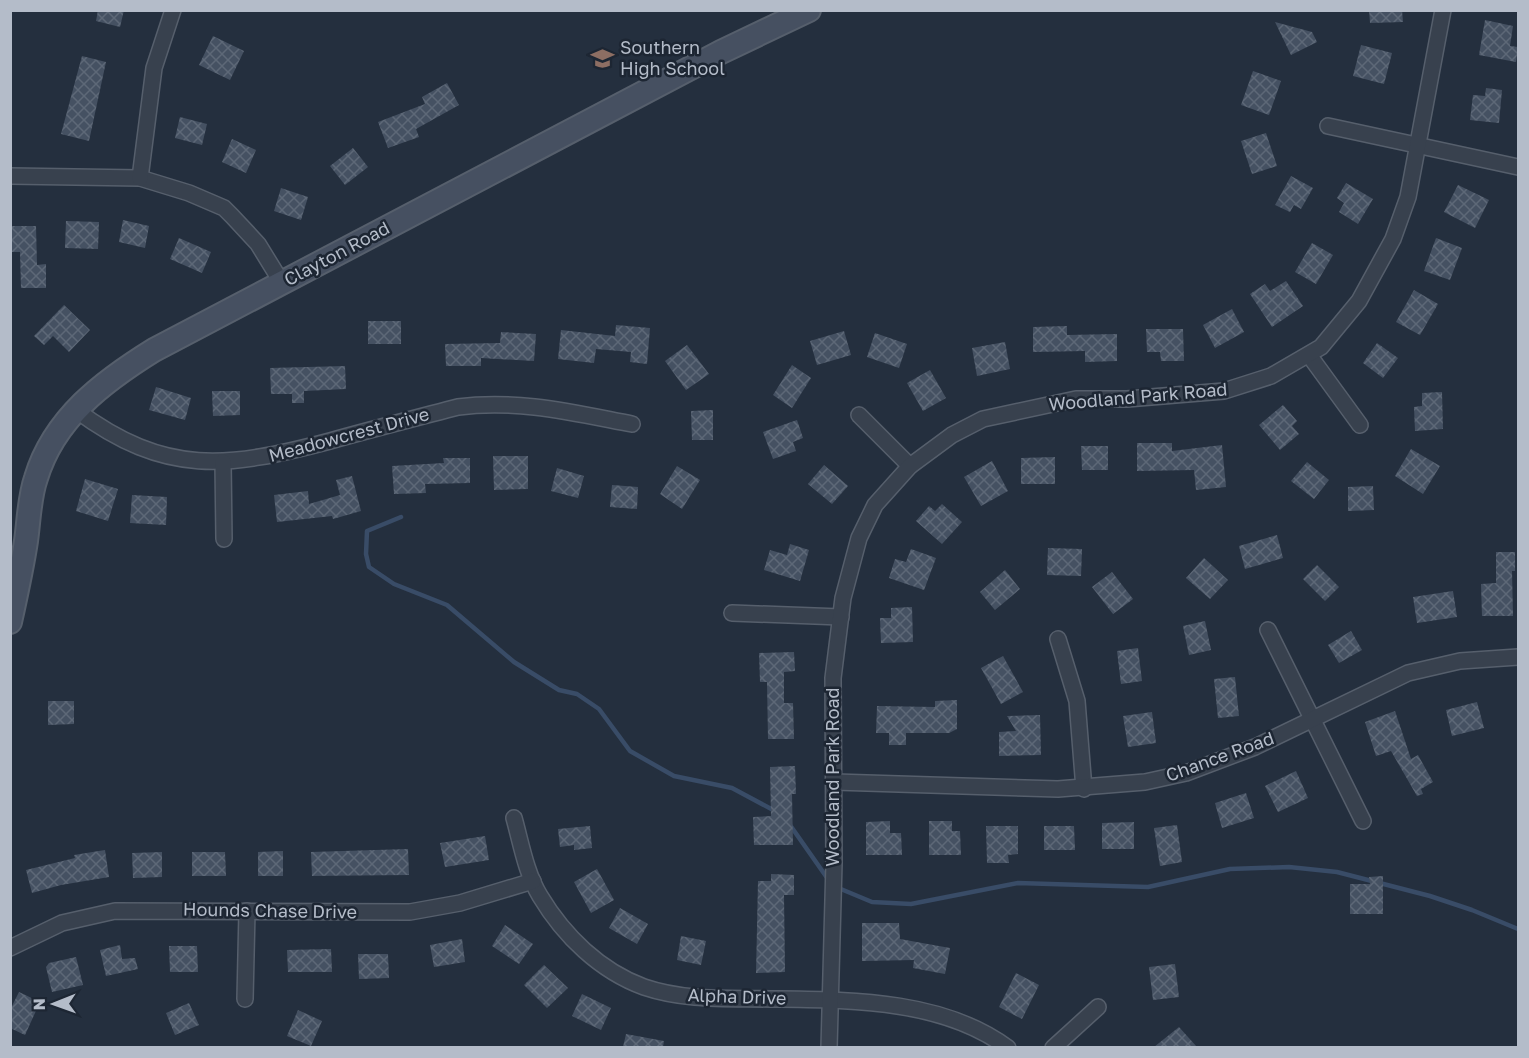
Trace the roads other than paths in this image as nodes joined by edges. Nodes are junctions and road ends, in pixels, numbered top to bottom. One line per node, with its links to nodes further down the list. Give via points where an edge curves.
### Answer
1 (173, 10): 8 (street, via 154,68)
2 (808, 10): 9 (street, Clayton Road)
3 (1443, 10): 5 (street, Woodland Park Road)
4 (1328, 126): 5 (street)
5 (1416, 146): 6 (street); 10 (street, Woodland Park Road, via 1408,197 1378,270 1333,336)
6 (1518, 167)
7 (10, 176): 8 (street)
8 (140, 178): 9 (street, via 172,186 224,208 258,244)
9 (282, 283): 11 (street, Clayton Road, via 154,350 103,384)
10 (1309, 355): 14 (street); 16 (street, Woodland Park Road, via 1271,376 1224,391 1076,399 1009,412 966,427)
11 (76, 410): 15 (street, Meadowcrest Drive, via 124,441 153,453); 20 (street, Clayton Road, via 50,446 36,477)
12 (859, 415): 16 (street)
13 (633, 424): 15 (street, Meadowcrest Drive, via 541,407 487,403 458,407 273,456)
14 (1360, 425)
15 (223, 462): 17 (street)
16 (909, 466): 19 (street, Woodland Park Road, via 886,490 865,522)
17 (224, 540)
18 (732, 613): 19 (street)
19 (841, 617): 25 (street, Woodland Park Road, via 833,678)
20 (10, 622)
21 (1268, 630): 24 (street)
22 (1058, 639): 26 (street, via 1077,701)
23 (1518, 657): 24 (street, Chance Road, via 1460,661 1408,673)
24 (1312, 719): 26 (street, Chance Road, via 1255,747 1186,773); 28 (street)
25 (835, 782): 26 (street, Chance Road); 33 (street, Woodland Park Road)
26 (1084, 789)
27 (514, 818): 29 (street, Alpha Drive)
28 (1363, 821)
29 (533, 880): 30 (street, Hounds Chase Drive, via 460,903 410,912); 33 (street, Alpha Drive, via 558,921 586,952 643,986 692,997)
30 (247, 911): 31 (street, Hounds Chase Drive, via 143,909 91,914); 32 (street)
31 (10, 948)
32 (245, 999)
33 (829, 1001): 35 (street, Woodland Park Road); 36 (street, Alpha Drive, via 941,1014)
34 (1098, 1007): 37 (street)
35 (829, 1047)
36 (1008, 1047)
37 (1053, 1047)

